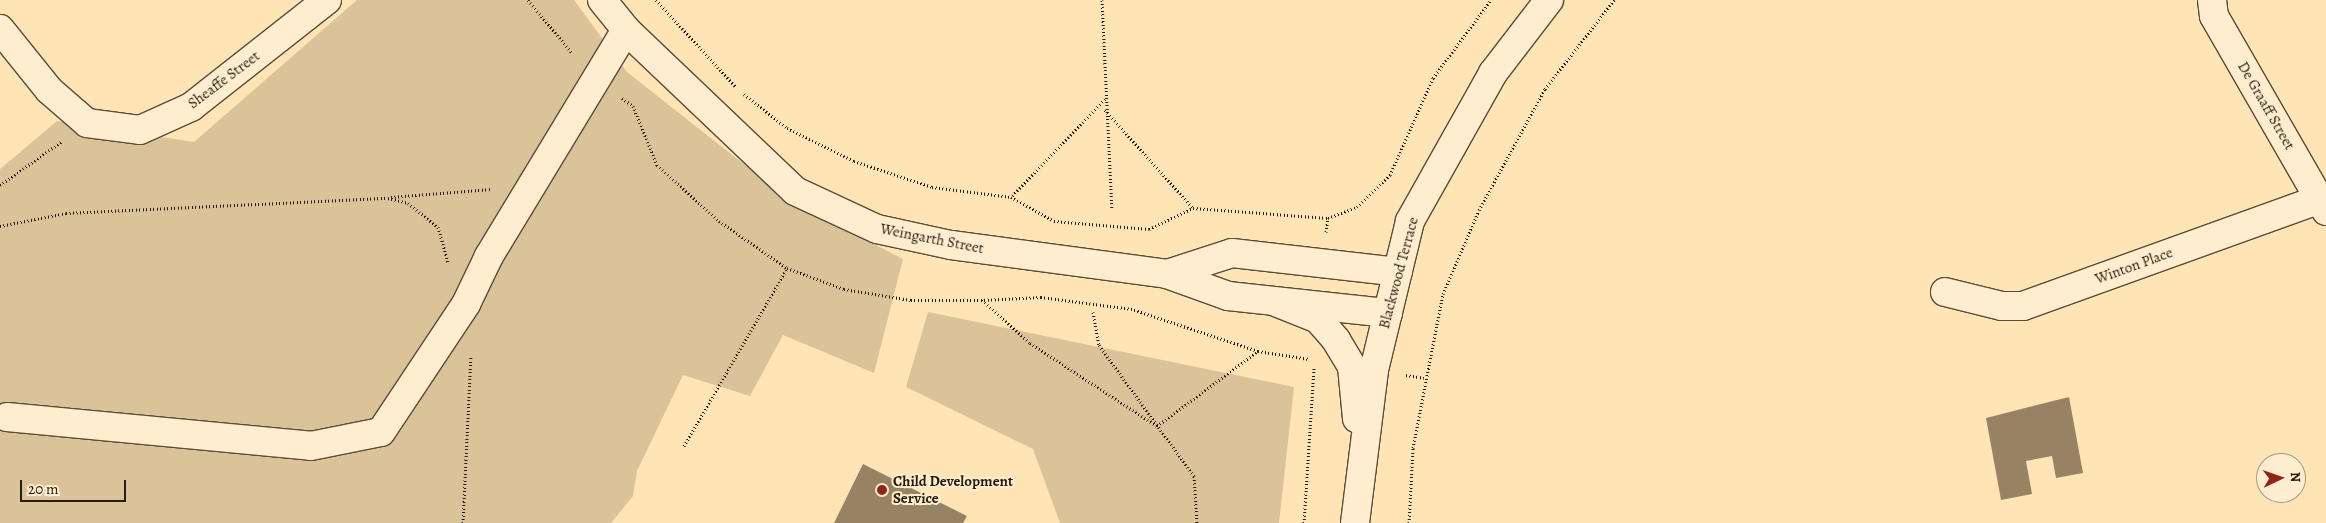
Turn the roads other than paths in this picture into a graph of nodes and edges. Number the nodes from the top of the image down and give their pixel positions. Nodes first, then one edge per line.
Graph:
1 (327, 0) edge
2 (602, 0) edge
3 (1549, 0) edge
4 (2212, 0) edge
5 (0, 29) edge
6 (626, 30) junction
7 (2323, 205) edge
8 (1398, 272) junction
9 (1167, 274) junction
10 (1945, 292) dead end
11 (1273, 301) junction
12 (1388, 313) junction
13 (7, 417) dead end
14 (1360, 463) junction
15 (1355, 523) edge

1 - 5 street, Sheaffe Street
2 - 6 street, Weingarth Street
3 - 8 street, Blackwood Terrace
4 - 7 street, De Graaff Street
6 - 9 street, Weingarth Street
6 - 13 street
7 - 10 street, Winton Place
8 - 9 street, Weingarth Street
8 - 12 street, Blackwood Terrace
9 - 11 street, Weingarth Street
11 - 12 street, Weingarth Street
11 - 14 street
12 - 14 street, Blackwood Terrace
14 - 15 street, Blackwood Terrace

